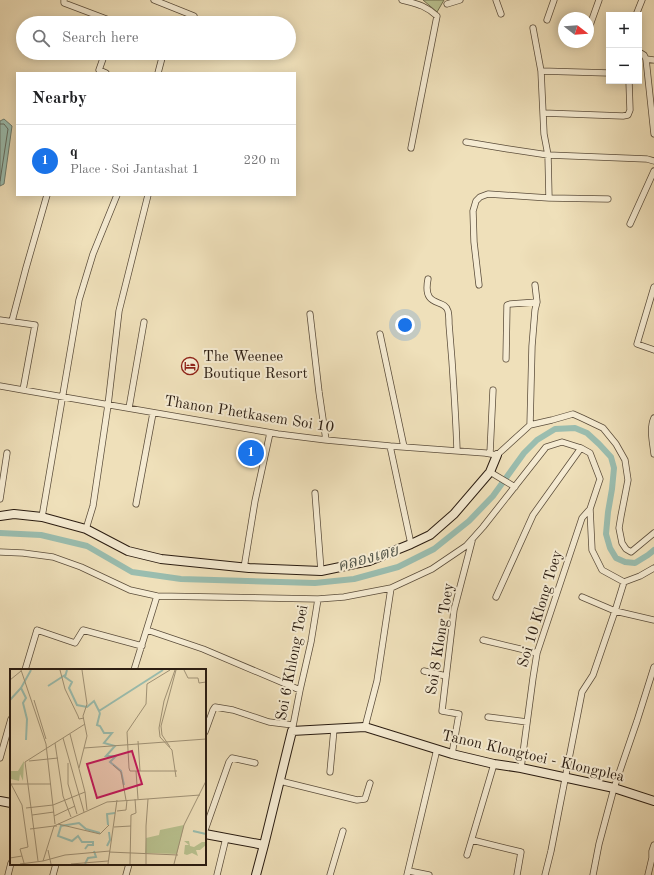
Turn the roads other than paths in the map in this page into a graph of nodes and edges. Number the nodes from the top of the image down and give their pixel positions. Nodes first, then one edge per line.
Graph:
1 (64, 0) edge
2 (154, 0) edge
3 (402, 0) edge
4 (460, 0) edge
5 (496, 0) edge
6 (554, 0) edge
7 (599, 0) edge
8 (642, 0) edge
9 (447, 4) dead end
10 (637, 12) edge
11 (501, 14) dead end
12 (594, 14) edge
13 (99, 16) edge
14 (194, 16) dead end
15 (547, 20) dead end
16 (533, 28) dead end
17 (642, 54) edge
18 (646, 59) junction
19 (103, 60) edge
20 (161, 60) edge
21 (654, 60) edge
22 (540, 71) junction
23 (104, 72) edge
24 (158, 72) edge
25 (606, 73) edge
26 (629, 84) edge
27 (543, 112) junction
28 (654, 134) edge
29 (466, 142) dead end
30 (411, 148) dead end
31 (548, 155) junction
32 (654, 161) edge
33 (654, 171) edge
34 (47, 196) edge
35 (117, 196) edge
36 (148, 196) edge
37 (549, 198) junction
38 (608, 198) dead end
39 (630, 224) dead end
40 (428, 279) dead end
41 (535, 285) dead end
42 (479, 286) dead end
43 (654, 287) edge
44 (537, 302) junction
45 (310, 314) dead end
46 (0, 320) edge
47 (12, 322) junction
48 (144, 322) dead end
49 (380, 334) dead end
50 (654, 350) edge
51 (506, 359) dead end
52 (0, 386) edge
53 (24, 390) junction
54 (493, 390) dead end
55 (62, 397) junction
56 (108, 405) junction
57 (129, 408) junction
58 (153, 413) junction
59 (654, 418) edge
60 (530, 425) junction
61 (270, 433) junction
62 (326, 440) junction
63 (390, 446) junction
64 (404, 447) junction
65 (581, 448) junction
66 (457, 450) junction
67 (8, 453) dead end
68 (493, 454) junction
69 (654, 454) edge
70 (490, 472) junction
71 (515, 487) junction
72 (315, 493) dead end
73 (0, 499) edge
74 (136, 504) dead end
75 (590, 509) junction
76 (0, 516) edge
77 (42, 517) junction
78 (86, 529) junction
79 (654, 533) edge
80 (472, 539) junction
81 (411, 544) junction
82 (0, 552) edge
83 (244, 568) junction
84 (654, 568) edge
85 (321, 571) junction
86 (624, 582) junction
87 (391, 588) junction
88 (158, 596) junction
89 (496, 597) dead end
90 (582, 598) dead end
91 (318, 599) junction
92 (615, 611) junction
93 (654, 620) edge
94 (147, 630) junction
95 (483, 640) dead end
96 (142, 646) junction
97 (538, 653) junction
98 (654, 667) edge
99 (25, 669) edge
100 (134, 669) edge
101 (424, 671) dead end
102 (446, 676) junction
103 (300, 690) junction
104 (488, 717) dead end
105 (527, 722) junction
106 (10, 723) edge
107 (365, 727) junction
108 (292, 728) junction
109 (206, 729) edge
110 (334, 729) junction
111 (437, 749) junction
112 (452, 754) junction
113 (0, 758) edge
114 (255, 763) dead end
115 (494, 764) junction
116 (521, 768) junction
117 (330, 772) dead end
118 (565, 778) junction
119 (280, 781) junction
120 (370, 783) dead end
121 (614, 788) junction
122 (0, 801) edge
123 (654, 801) edge
124 (10, 803) edge
125 (206, 827) edge
126 (342, 831) dead end
127 (206, 834) edge
128 (226, 838) junction
129 (472, 840) junction
130 (264, 845) junction
131 (653, 848) edge
132 (467, 855) dead end
133 (653, 858) edge
134 (10, 865) edge
135 (56, 865) edge
136 (129, 865) edge
137 (408, 873) edge
138 (8, 875) edge
139 (53, 875) edge
140 (126, 875) edge
141 (217, 875) edge
142 (256, 875) edge
143 (330, 875) edge
144 (429, 875) edge
145 (517, 875) edge
146 (545, 875) edge
147 (593, 875) edge
148 (648, 875) edge

1 - 13 street
2 - 14 street
3 - 30 street
4 - 9 street
5 - 11 street
6 - 15 street
7 - 12 street
8 - 10 street
16 - 22 street
17 - 18 street
18 - 21 street
18 - 28 street
19 - 23 street
20 - 24 street
22 - 25 street
22 - 27 street
26 - 27 street
27 - 31 street
29 - 31 street
31 - 32 street
31 - 37 street
33 - 39 street
34 - 47 street
35 - 55 street
36 - 56 street
37 - 38 street
37 - 42 street
40 - 66 street
41 - 44 street
43 - 50 street
44 - 51 street
44 - 60 street
45 - 62 street
46 - 47 street
47 - 53 street
48 - 57 street
49 - 64 street
52 - 53 street, Thanon Phetkasem Soi 10
53 - 55 street, Thanon Phetkasem Soi 10
54 - 68 street
55 - 56 street, Thanon Phetkasem Soi 10
55 - 77 street
56 - 57 street, Thanon Phetkasem Soi 10
56 - 78 street
57 - 58 street, Thanon Phetkasem Soi 10
58 - 61 street, Thanon Phetkasem Soi 10
58 - 74 street
59 - 69 street
60 - 68 street
60 - 79 street
61 - 62 street, Thanon Phetkasem Soi 10
61 - 83 street
62 - 63 street, Thanon Phetkasem Soi 10
63 - 64 street, Thanon Phetkasem Soi 10
63 - 81 street
64 - 66 street, Thanon Phetkasem Soi 10
65 - 71 street
65 - 75 street
65 - 89 street
66 - 68 street, Thanon Phetkasem Soi 10
67 - 73 street
68 - 70 street
70 - 71 street
70 - 81 street
71 - 80 street
72 - 85 street
75 - 86 street
75 - 97 street, Soi 10 Klong Toey
76 - 77 street
77 - 78 street
78 - 83 street
80 - 87 street
80 - 102 street, Soi 8 Klong Toey
81 - 85 street
82 - 88 street
83 - 85 street
84 - 86 street
86 - 92 street
87 - 91 street
87 - 107 street
88 - 91 street
88 - 94 street
90 - 92 street
91 - 103 street, Soi 6 Khlong Toei
92 - 93 street
92 - 118 street
94 - 96 street
94 - 103 street
95 - 97 street
96 - 99 street
96 - 100 street
97 - 105 street, Soi 10 Klong Toey
98 - 121 street
101 - 102 street
102 - 112 street, Soi 8 Klong Toey
103 - 108 street, Soi 6 Khlong Toei
104 - 105 street
105 - 116 street, Soi 10 Klong Toey
106 - 113 street
107 - 110 street, Tanon Klongtoei - Klongplea
107 - 111 street, Tanon Klongtoei - Klongplea
108 - 109 street
108 - 110 street, Tanon Klongtoei - Klongplea
108 - 119 street
110 - 117 street
111 - 112 street, Tanon Klongtoei - Klongplea
111 - 137 street
112 - 115 street, Tanon Klongtoei - Klongplea
114 - 125 street
115 - 116 street, Tanon Klongtoei - Klongplea
115 - 129 street
116 - 118 street, Tanon Klongtoei - Klongplea
118 - 121 street, Tanon Klongtoei - Klongplea
118 - 146 street
119 - 120 street
119 - 130 street
121 - 123 street, Tanon Klongtoei - Klongplea
121 - 147 street
122 - 124 street
126 - 143 street
127 - 128 street
128 - 130 street
128 - 141 street
129 - 132 street
129 - 145 street
130 - 142 street
131 - 133 street
133 - 148 street
134 - 138 street
135 - 139 street
136 - 140 street
137 - 144 street

